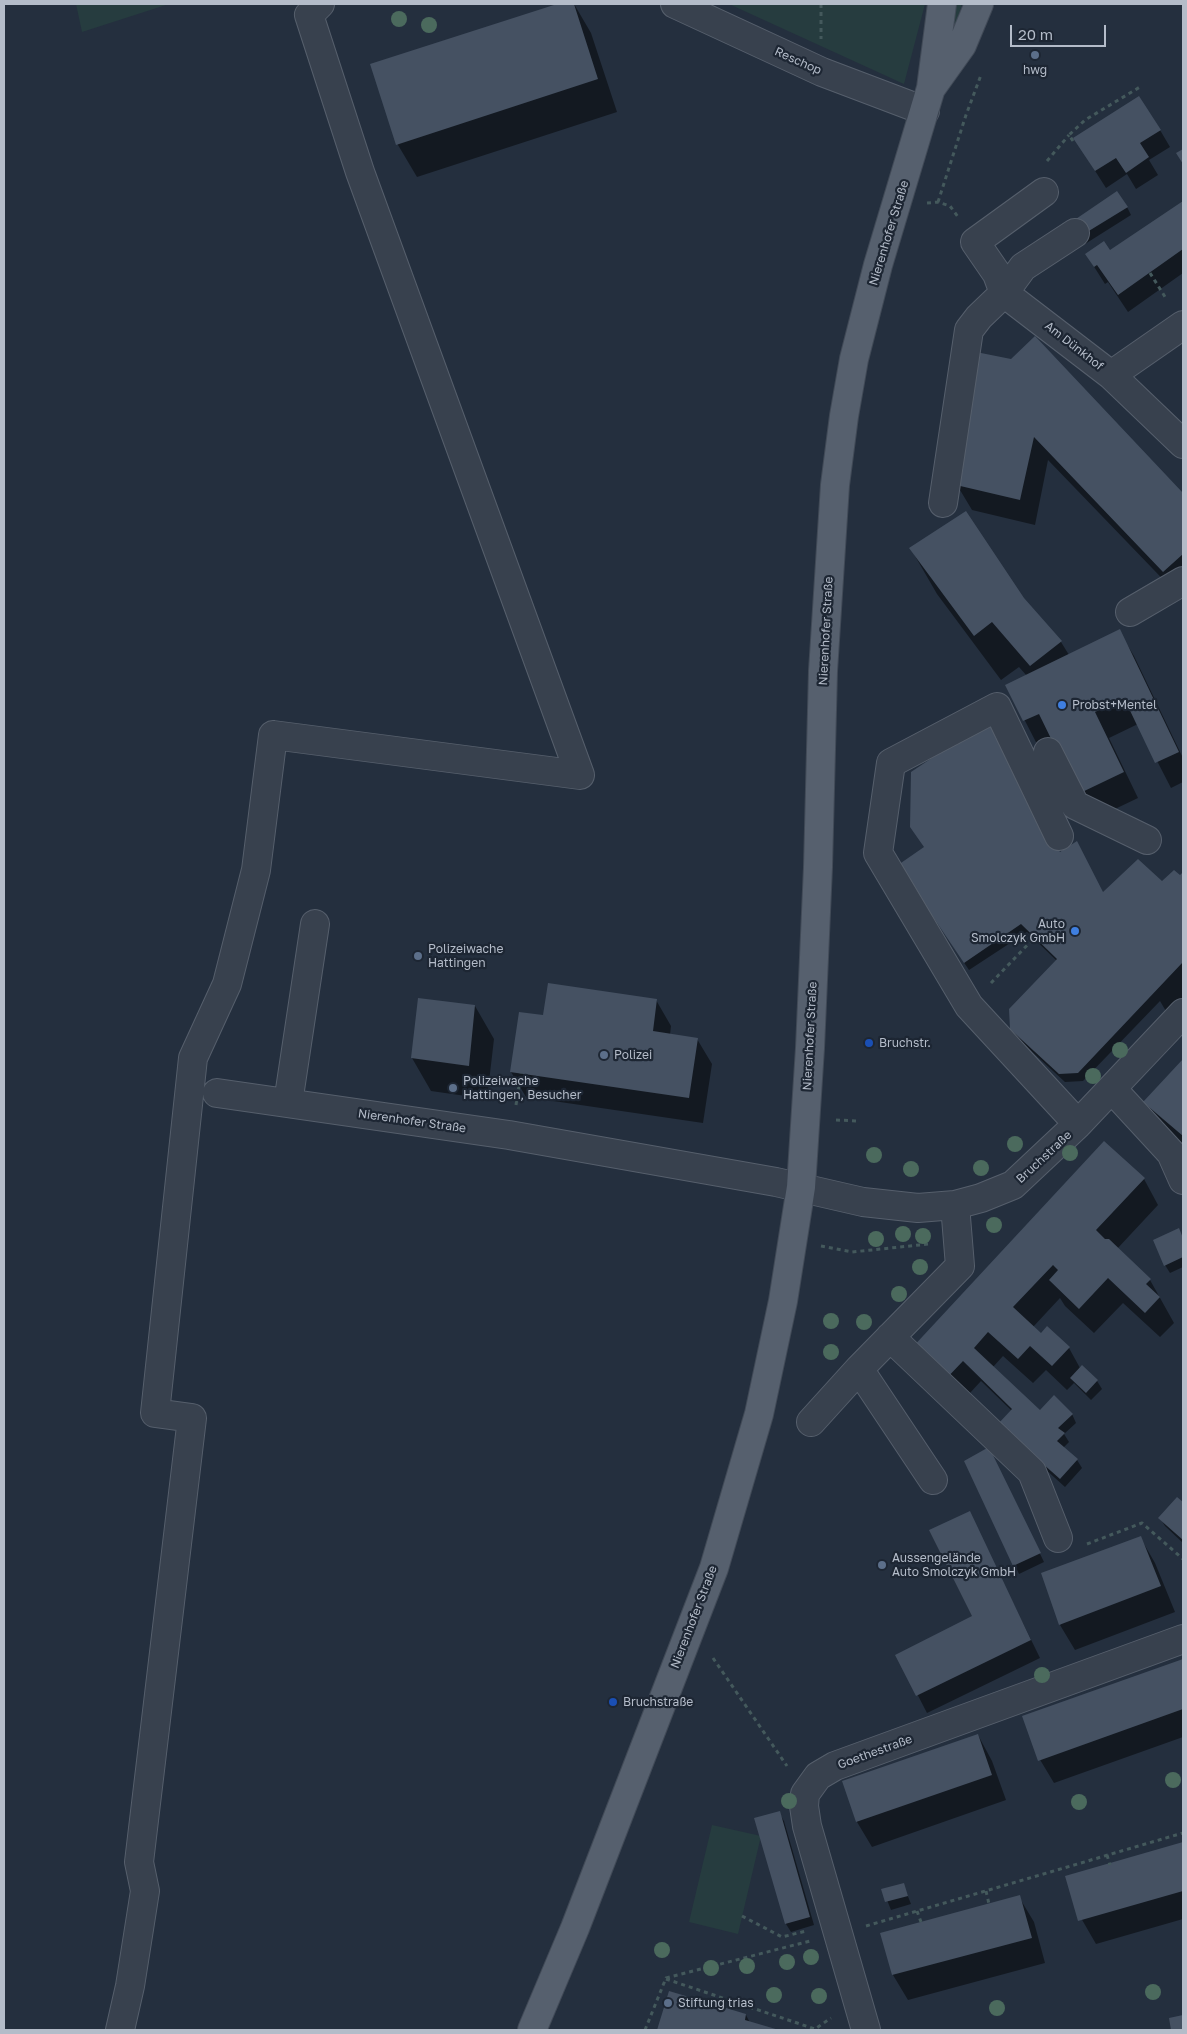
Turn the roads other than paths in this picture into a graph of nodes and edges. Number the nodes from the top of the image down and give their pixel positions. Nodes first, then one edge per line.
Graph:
1 (320, 4) edge
2 (674, 4) edge
3 (942, 4) edge
4 (979, 4) edge
5 (928, 99) junction
6 (1044, 192) dead end
7 (1075, 233) dead end
8 (1004, 293) junction
9 (1183, 325) edge
10 (1111, 375) junction
11 (1183, 444) edge
12 (943, 503) dead end
13 (1183, 581) edge
14 (1130, 612) dead end
15 (1048, 752) dead end
16 (1059, 836) dead end
17 (1147, 840) dead end
18 (315, 924) dead end
19 (1183, 1013) edge
20 (1112, 1089) junction
21 (216, 1093) dead end
22 (288, 1104) junction
23 (1078, 1124) junction
24 (1177, 1155) edge
25 (1183, 1180) edge
26 (801, 1187) junction
27 (955, 1205) junction
28 (890, 1337) junction
29 (859, 1369) junction
30 (811, 1422) dead end
31 (933, 1480) dead end
32 (1058, 1538) road end
33 (1183, 1639) edge
34 (120, 2030) edge
35 (532, 2030) edge
36 (866, 2030) edge

1 - 34 street
2 - 5 street, Reschop
3 - 5 main road, Nierenhofer Straße
4 - 5 main road, Nierenhofer Straße
5 - 26 main road, Nierenhofer Straße
6 - 8 street, Am Dünkhof
7 - 8 street
8 - 10 street, Am Dünkhof
8 - 12 street
9 - 10 street
10 - 11 street, Am Dünkhof
13 - 14 street
15 - 17 street
16 - 23 street
18 - 22 street
19 - 20 street, Bruchstraße
20 - 23 street, Bruchstraße
20 - 24 street
21 - 22 street, Nierenhofer Straße
22 - 26 street, Nierenhofer Straße
23 - 27 street, Bruchstraße
24 - 25 street
26 - 27 street, Bruchstraße
26 - 35 main road, Nierenhofer Straße
27 - 28 street
28 - 29 street
28 - 32 street
29 - 30 street
29 - 31 street
33 - 36 street, Goethestraße

